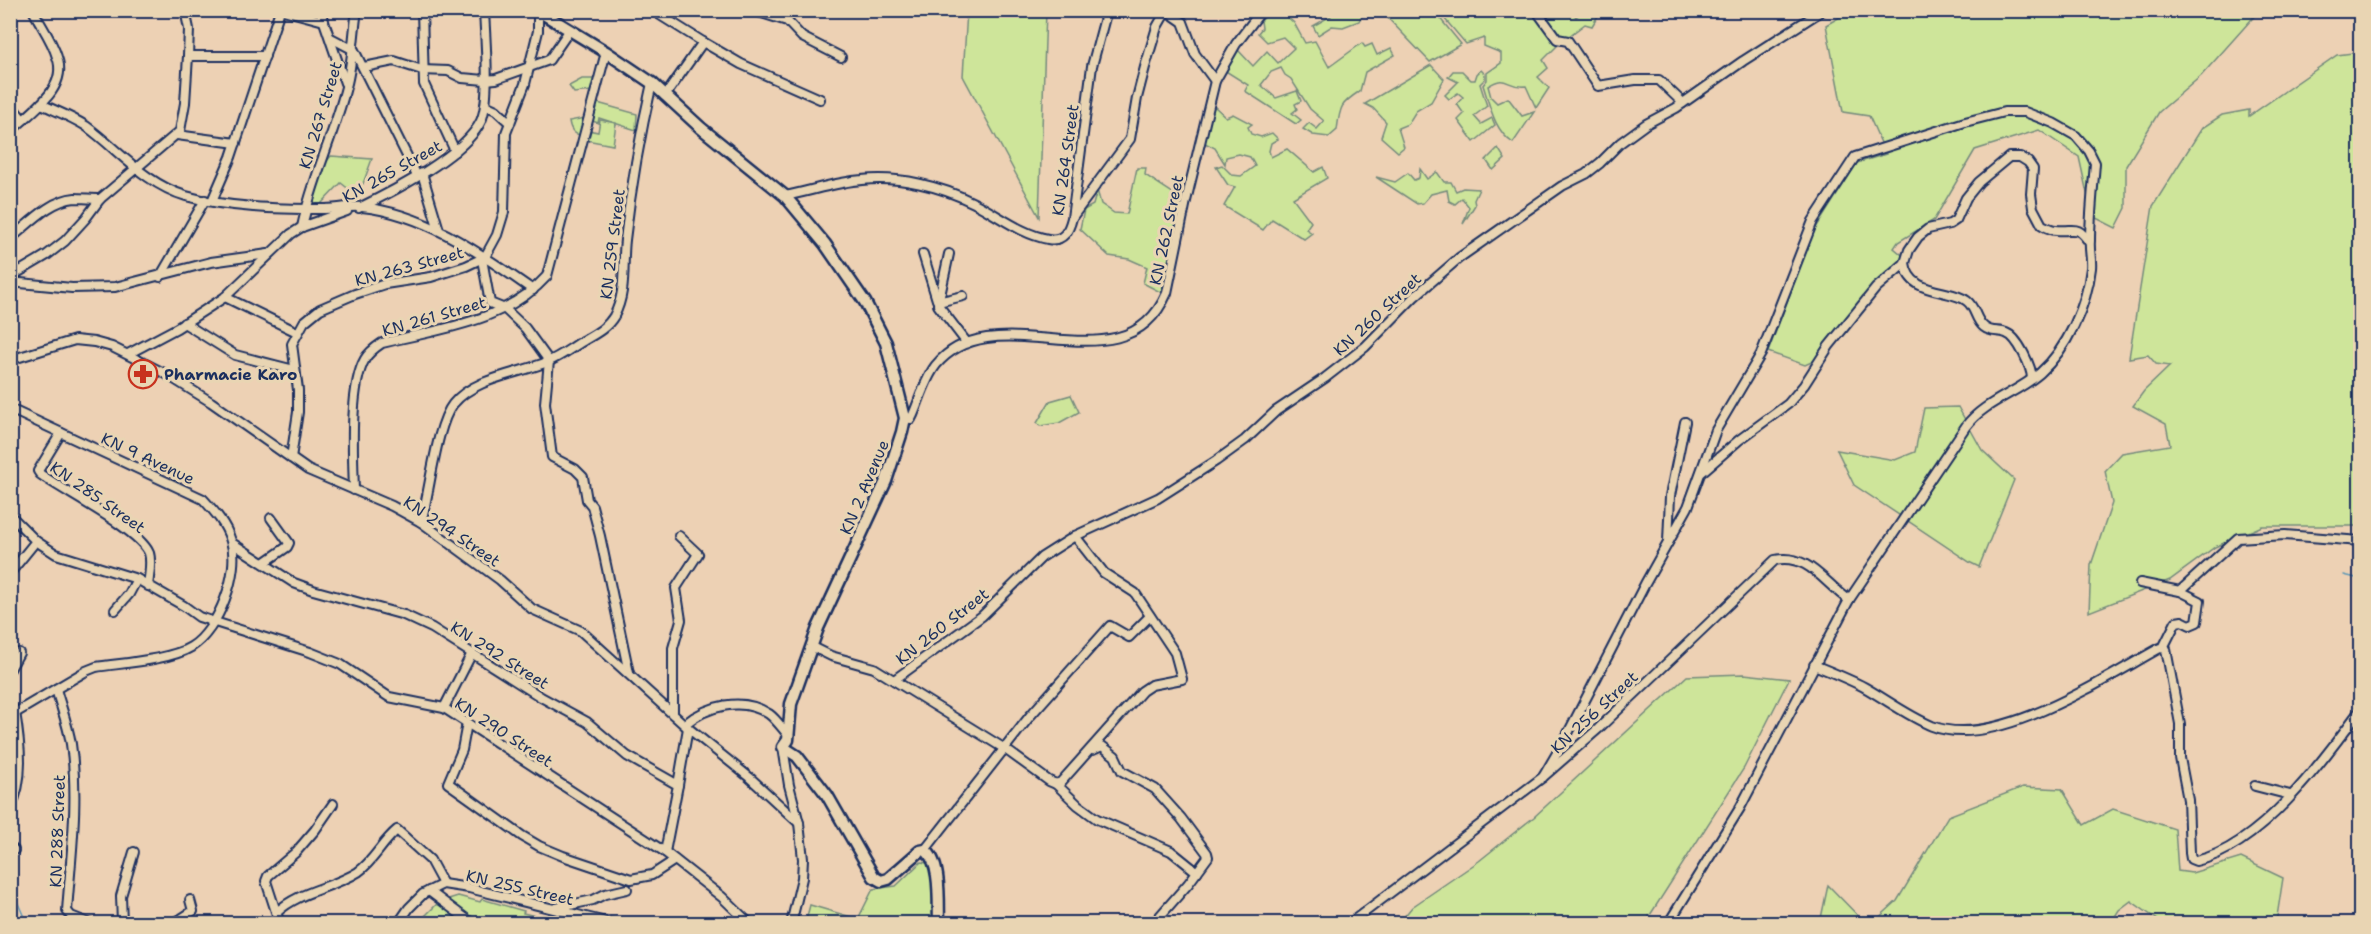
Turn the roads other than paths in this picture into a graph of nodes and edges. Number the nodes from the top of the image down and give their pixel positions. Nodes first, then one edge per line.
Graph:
1 (33, 10) edge
2 (185, 10) edge
3 (281, 10) edge
4 (320, 10) edge
5 (357, 10) edge
6 (422, 10) edge
7 (484, 10) edge
8 (652, 10) edge
9 (752, 10) edge
10 (1107, 10) edge
11 (1262, 10) edge
12 (1536, 10) edge
13 (1823, 10) edge
14 (538, 11) edge
15 (295, 13) edge
16 (324, 21) junction
17 (569, 31) junction
18 (331, 38) junction
19 (703, 42) junction
20 (354, 50) junction
21 (606, 52) junction
22 (188, 56) junction
23 (265, 56) junction
24 (841, 57) dead end
25 (364, 67) junction
26 (529, 67) junction
27 (422, 70) junction
28 (485, 80) junction
29 (1215, 81) junction
30 (652, 83) junction
31 (347, 87) junction
32 (665, 96) junction
33 (820, 99) dead end
34 (1683, 103) junction
35 (10, 104) edge
36 (41, 104) junction
37 (485, 105) junction
38 (23, 120) junction
39 (510, 123) junction
40 (10, 132) edge
41 (177, 135) junction
42 (236, 143) junction
43 (455, 151) junction
44 (135, 168) junction
45 (420, 174) junction
46 (785, 196) junction
47 (100, 199) junction
48 (208, 200) junction
49 (360, 207) junction
50 (305, 209) junction
51 (1072, 218) junction
52 (302, 227) junction
53 (439, 230) junction
54 (10, 240) edge
55 (2090, 242) junction
56 (268, 254) junction
57 (923, 254) dead end
58 (949, 254) dead end
59 (484, 258) junction
60 (1905, 263) junction
61 (10, 277) edge
62 (160, 277) junction
63 (10, 282) edge
64 (533, 290) junction
65 (963, 296) dead end
66 (225, 297) junction
67 (938, 303) junction
68 (505, 309) junction
69 (184, 323) junction
70 (297, 332) junction
71 (967, 343) junction
72 (128, 354) junction
73 (10, 360) edge
74 (549, 361) junction
75 (294, 370) junction
76 (2032, 380) junction
77 (10, 409) edge
78 (905, 418) junction
79 (1685, 422) dead end
80 (61, 433) junction
81 (291, 458) junction
82 (1701, 474) junction
83 (354, 490) junction
84 (10, 515) edge
85 (271, 518) dead end
86 (421, 522) junction
87 (679, 536) dead end
88 (1075, 536) junction
89 (36, 541) junction
90 (2361, 541) edge
91 (232, 543) junction
92 (1668, 545) junction
93 (264, 563) junction
94 (10, 573) edge
95 (137, 579) junction
96 (2140, 583) dead end
97 (148, 586) junction
98 (2180, 591) junction
99 (1849, 600) junction
100 (115, 610) dead end
101 (1150, 616) junction
102 (215, 621) junction
103 (811, 646) junction
104 (2163, 648) junction
105 (19, 653) dead end
106 (472, 653) junction
107 (1814, 665) junction
108 (10, 669) edge
109 (629, 673) junction
110 (894, 680) junction
111 (56, 689) junction
112 (444, 708) junction
113 (2361, 710) edge
114 (13, 714) edge
115 (673, 714) junction
116 (467, 723) junction
117 (686, 726) junction
118 (788, 735) junction
119 (783, 747) junction
120 (1005, 749) junction
121 (1088, 752) junction
122 (1543, 777) junction
123 (1056, 784) junction
124 (678, 785) junction
125 (2255, 786) dead end
126 (2290, 795) junction
127 (333, 804) dead end
128 (10, 809) edge
129 (799, 823) junction
130 (925, 850) junction
131 (134, 852) dead end
132 (665, 852) junction
133 (675, 860) junction
134 (1197, 872) junction
135 (443, 884) junction
136 (627, 889) dead end
137 (429, 891) junction
138 (190, 900) dead end
139 (554, 909) junction
140 (277, 912) junction
141 (122, 922) edge
142 (90, 924) edge
143 (108, 924) edge
144 (159, 924) edge
145 (173, 924) edge
146 (280, 924) edge
147 (398, 924) edge
148 (473, 924) edge
149 (614, 924) edge
150 (750, 924) edge
151 (791, 924) edge
152 (939, 924) edge
153 (1153, 924) edge
154 (1349, 924) edge
155 (1668, 924) edge

1 - 36 street
2 - 22 street
3 - 15 street
3 - 23 street
4 - 16 street
5 - 20 street, KN 267 Street
6 - 27 street
7 - 28 street, KN 265 Street
8 - 19 street
9 - 24 street
10 - 51 street, KN 264 Street
11 - 29 street, KN 262 Street
12 - 34 street
13 - 34 street, KN 260 Street
14 - 17 main road
14 - 26 street, KN 263 Street
15 - 16 street
16 - 18 street
17 - 21 main road
17 - 26 street
18 - 20 street
18 - 31 street
19 - 32 street
19 - 33 street
20 - 25 street
20 - 31 street, KN 267 Street
21 - 30 main road
21 - 64 street, KN 261 Street
22 - 23 street
22 - 41 street
23 - 42 street
25 - 27 street
25 - 45 street
26 - 28 street
26 - 39 street, KN 263 Street
27 - 28 street
27 - 43 street
28 - 37 street, KN 265 Street
29 - 51 street
29 - 71 street, KN 262 Street
30 - 32 main road
30 - 74 street, KN 259 Street
31 - 50 street, KN 267 Street
32 - 46 main road
34 - 88 street, KN 260 Street
35 - 38 street
36 - 38 street
36 - 44 street
37 - 39 street
37 - 43 street, KN 265 Street
38 - 40 street
39 - 59 street, KN 263 Street
41 - 42 street
41 - 44 street
42 - 48 street
43 - 45 street, KN 265 Street
44 - 47 street
44 - 48 street
45 - 49 street, KN 265 Street
45 - 53 street
46 - 51 street, KN 264 Street
46 - 78 main road
47 - 54 street
47 - 61 street
48 - 50 street
48 - 62 street
49 - 50 street
49 - 52 street, KN 265 Street
49 - 53 street
50 - 52 street, KN 267 Street
52 - 56 street, KN 265 Street
53 - 59 street
55 - 60 street
55 - 76 street
55 - 82 street
56 - 62 street
56 - 66 street, KN 265 Street
57 - 67 street
58 - 67 street
59 - 64 street
59 - 68 street
59 - 70 street, KN 263 Street
60 - 76 street
60 - 82 street
62 - 63 street
64 - 68 street, KN 261 Street
65 - 67 street
66 - 69 street, KN 265 Street
66 - 70 street
67 - 71 street
68 - 74 street
68 - 83 street, KN 261 Street
69 - 72 street, KN 265 Street
69 - 75 street
70 - 75 street
71 - 78 street, KN 262 Street
72 - 73 street, KN 294 Street
72 - 81 street, KN 294 Street
74 - 86 street, KN 259 Street
74 - 109 street
75 - 81 street
76 - 99 street
77 - 80 street, KN 9 Avenue
78 - 103 main road, KN 2 Avenue
79 - 92 street
80 - 91 street, KN 9 Avenue
80 - 97 street, KN 285 Street
81 - 83 street, KN 294 Street
82 - 92 street
83 - 86 street, KN 294 Street
84 - 89 street, KN 290 Street
85 - 93 street
86 - 109 street, KN 294 Street
87 - 115 street
88 - 101 street
88 - 110 street, KN 260 Street
89 - 94 street
89 - 95 street, KN 290 Street
90 - 98 street
91 - 93 street, KN 292 Street
91 - 102 street, KN 9 Avenue
92 - 122 street
93 - 106 street, KN 292 Street
95 - 97 street, KN 290 Street
95 - 100 street
96 - 98 street
97 - 102 street, KN 290 Street
98 - 104 street
99 - 107 street
99 - 122 street, KN 256 Street
101 - 120 street
101 - 121 street
102 - 111 street, KN 9 Avenue
102 - 112 street, KN 290 Street
103 - 110 street
103 - 118 main road, KN 2 Avenue
104 - 107 street
104 - 126 street
105 - 108 street
106 - 112 street
106 - 124 street, KN 292 Street
107 - 155 street
109 - 115 street, KN 294 Street
110 - 120 street
111 - 114 street, KN 9 Avenue
111 - 142 street, KN 288 Street
112 - 116 street, KN 290 Street
113 - 126 street
114 - 128 street
115 - 117 street, KN 294 Street
116 - 132 street, KN 290 Street
116 - 133 street
117 - 118 street
117 - 124 street
117 - 129 street, KN 294 Street
118 - 119 main road, KN 2 Avenue
119 - 129 street
119 - 130 main road
120 - 123 street
120 - 130 street
121 - 123 street
121 - 134 street
122 - 154 street, KN 256 Street
123 - 134 street
124 - 132 street
125 - 126 street
127 - 140 street
129 - 151 street
130 - 152 main road
131 - 141 street
132 - 133 street, KN 290 Street
133 - 150 street, KN 290 Street
134 - 153 street
135 - 137 street, KN 255 Street
135 - 139 street, KN 255 Street
135 - 140 street
136 - 139 street
137 - 147 street, KN 255 Street
137 - 148 street
138 - 145 street
139 - 149 street, KN 255 Street
140 - 146 street
141 - 143 street
141 - 144 street

